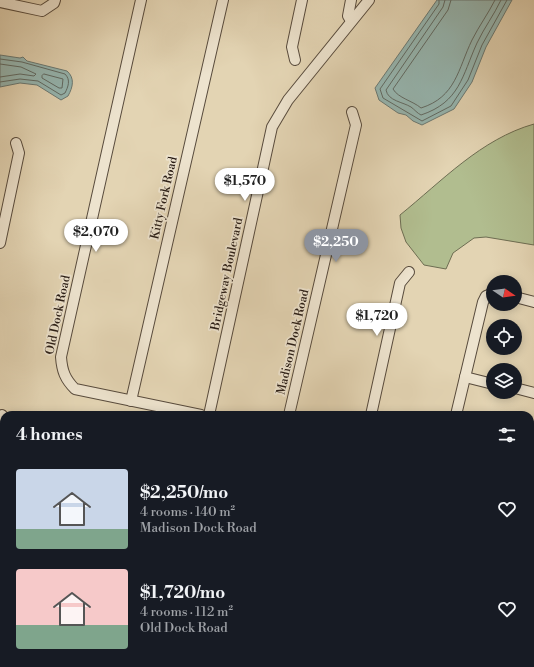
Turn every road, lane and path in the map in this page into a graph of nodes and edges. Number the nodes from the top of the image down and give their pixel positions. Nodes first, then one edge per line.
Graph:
1 (55, 0) edge
2 (141, 0) edge
3 (223, 0) edge
4 (302, 0) edge
5 (351, 0) edge
6 (369, 0) edge
7 (0, 2) edge
8 (351, 21) junction
9 (295, 60) dead end
10 (352, 112) dead end
11 (16, 144) dead end
12 (5, 199) edge
13 (0, 243) edge
14 (410, 272) dead end
15 (486, 296) edge
16 (522, 299) edge
17 (534, 302) edge
18 (465, 377) junction
19 (486, 382) edge
20 (522, 390) edge
21 (534, 393) edge
22 (131, 401) junction
23 (181, 411) edge
24 (211, 411) edge
25 (291, 411) edge
26 (372, 411) edge
27 (457, 411) edge

1 - 7 street
2 - 22 street, Old Dock Road
3 - 22 street, Kitty Fork Road
4 - 9 street
5 - 8 street
6 - 8 street, Bridgeway Boulevard
8 - 24 street, Bridgeway Boulevard
10 - 25 street, Madison Dock Road
11 - 12 street
12 - 13 street
14 - 26 street
15 - 18 street
16 - 17 street
18 - 19 street
18 - 27 street
20 - 21 street
22 - 23 street, Old Dock Road

